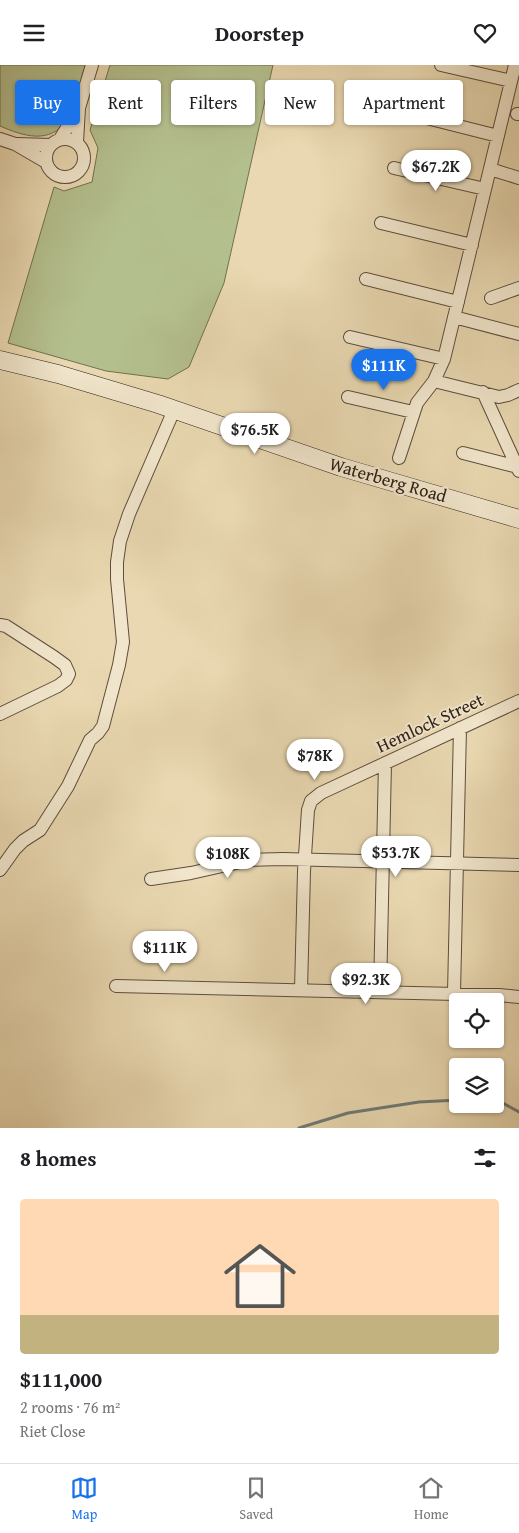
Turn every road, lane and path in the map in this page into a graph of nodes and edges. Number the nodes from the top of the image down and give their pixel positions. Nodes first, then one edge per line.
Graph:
1 (92, 65) edge
2 (441, 65) edge
3 (515, 65) edge
4 (511, 81) junction
5 (80, 105) edge
6 (67, 125) edge
7 (78, 125) edge
8 (454, 125) edge
9 (498, 136) junction
10 (0, 139) edge
11 (55, 142) junction
12 (77, 142) junction
13 (14, 144) junction
14 (46, 162) junction
15 (394, 168) dead end
16 (490, 169) junction
17 (519, 178) edge
18 (485, 189) junction
19 (381, 223) dead end
20 (472, 245) junction
21 (366, 279) dead end
22 (519, 288) edge
23 (491, 298) dead end
24 (458, 302) junction
25 (454, 317) junction
26 (519, 334) edge
27 (350, 337) dead end
28 (0, 359) edge
29 (444, 359) junction
30 (434, 381) junction
31 (519, 390) edge
32 (483, 392) junction
33 (348, 397) dead end
34 (174, 410) junction
35 (413, 412) junction
36 (462, 453) dead end
37 (399, 458) dead end
38 (518, 469) edge
39 (519, 519) edge
40 (0, 625) edge
41 (519, 701) edge
42 (0, 714) edge
43 (460, 728) junction
44 (385, 763) junction
45 (305, 860) junction
46 (382, 862) junction
47 (456, 863) junction
48 (519, 865) edge
49 (0, 870) edge
50 (151, 879) dead end
51 (116, 986) dead end
52 (301, 990) junction
53 (380, 991) junction
54 (454, 993) joint
55 (504, 996) edge
56 (519, 997) edge

1 - 5 street
2 - 4 street
3 - 4 street
4 - 9 street
6 - 11 street
7 - 12 street
8 - 9 street
9 - 16 street
10 - 13 street
11 - 12 street
11 - 13 street
11 - 14 street
12 - 14 street
13 - 14 street
15 - 18 street
16 - 17 street
16 - 18 street
18 - 20 street
19 - 20 street
20 - 24 street
21 - 24 street
22 - 23 street
24 - 25 street
25 - 26 street
25 - 29 street
27 - 29 street
28 - 34 street, Waterberg Road
29 - 30 street
30 - 32 street
30 - 35 street
31 - 32 street
32 - 38 street
33 - 35 street
34 - 39 street, Waterberg Road
34 - 49 street
35 - 37 street
36 - 38 street
40 - 42 street
41 - 43 street, Hemlock Street
43 - 44 street, Hemlock Street
43 - 47 street
44 - 45 street, Hemlock Street
44 - 46 street
45 - 46 street
45 - 50 street
45 - 52 street, Hemlock Street
46 - 47 street
46 - 53 street
47 - 48 street
47 - 54 street
51 - 52 street
52 - 53 street
53 - 54 street
55 - 56 street

